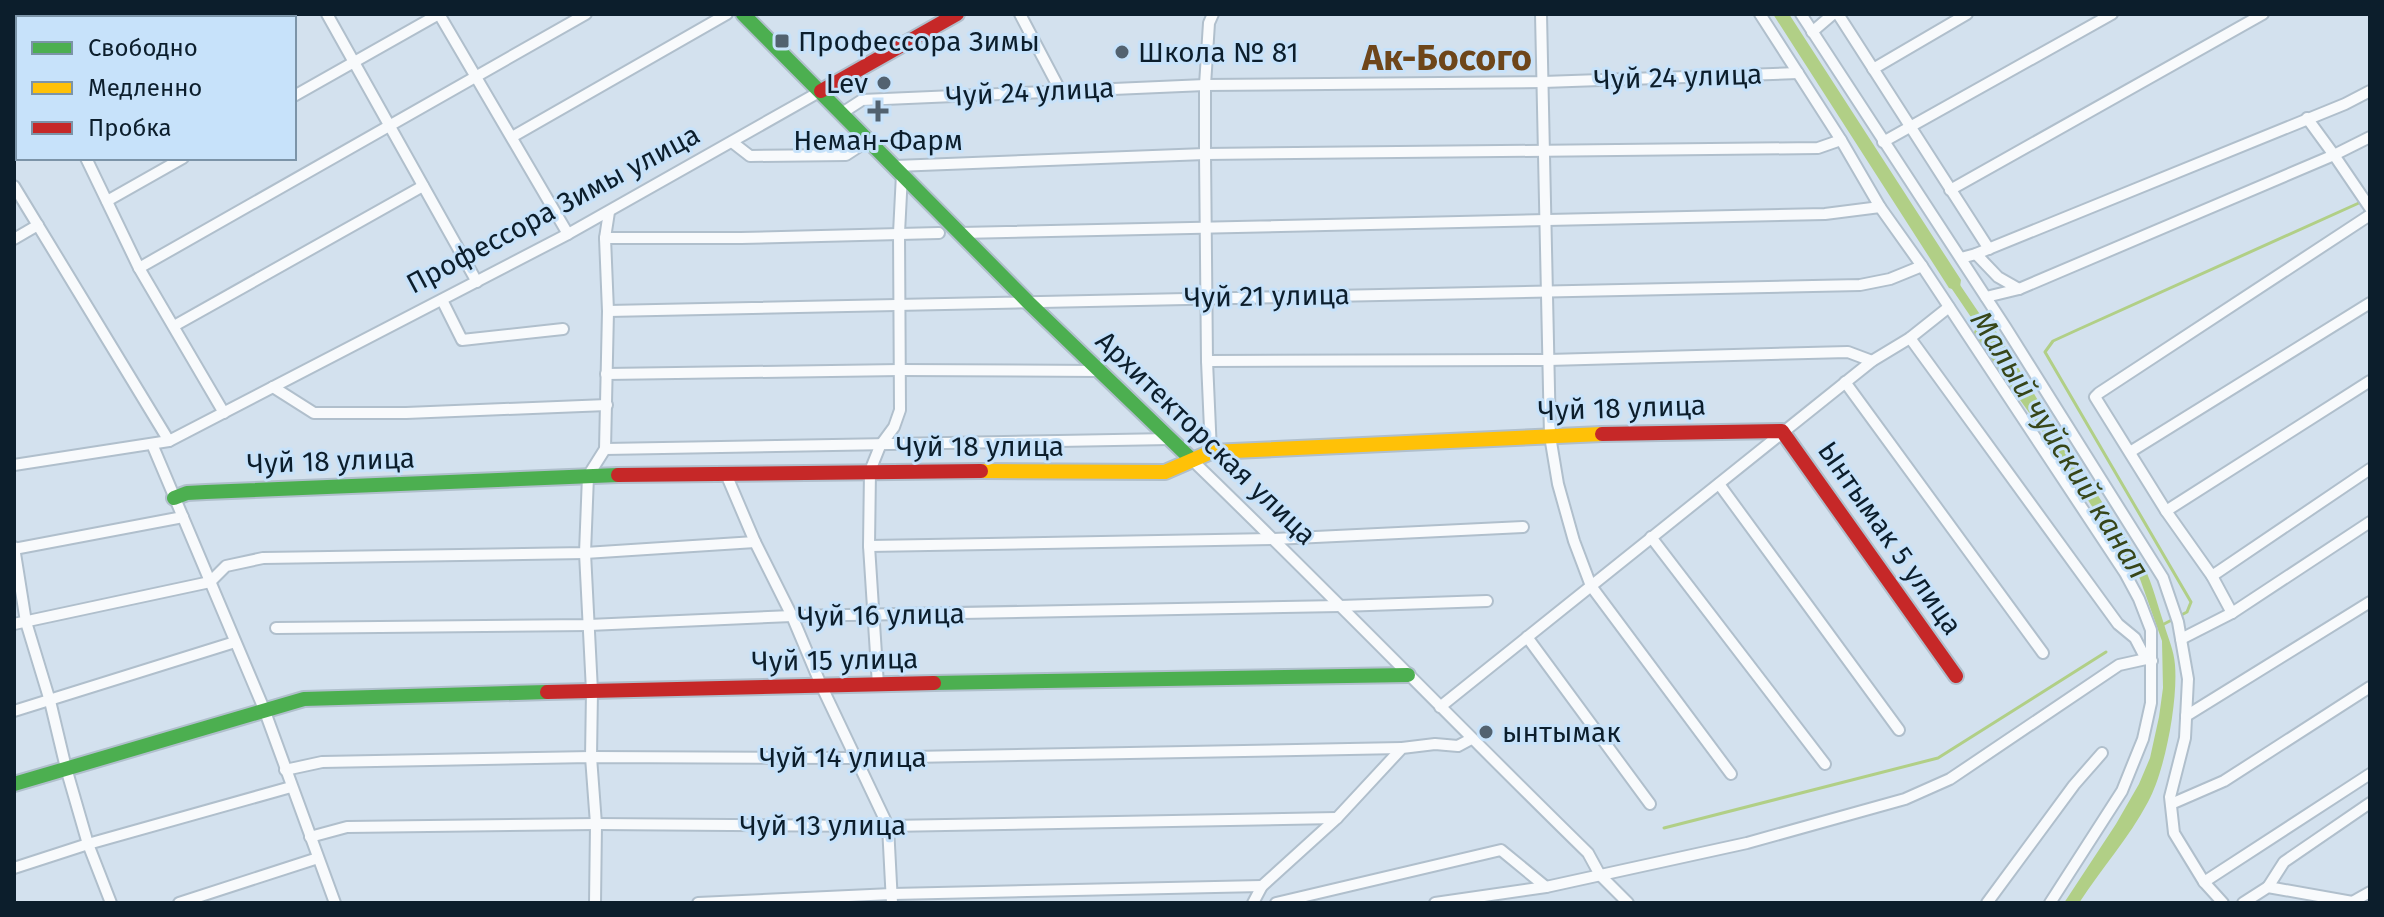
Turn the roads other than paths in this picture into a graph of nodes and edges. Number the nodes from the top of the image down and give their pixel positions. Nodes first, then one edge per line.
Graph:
1 (327, 14) edge
2 (439, 14) edge
3 (586, 14) edge
4 (727, 14) edge
5 (743, 14) edge
6 (957, 14) edge
7 (1020, 14) edge
8 (1213, 14) edge
9 (1541, 14) edge
10 (1760, 14) edge
11 (1801, 14) edge
12 (1835, 14) edge
13 (1967, 14) edge
14 (2112, 14) edge
15 (2263, 14) edge
16 (1812, 32) junction
17 (354, 62) junction
18 (1873, 69) junction
19 (1798, 73) junction
20 (475, 77) junction
21 (1543, 82) junction
22 (1205, 85) junction
23 (1060, 90) junction
24 (821, 91) junction
25 (2370, 91) edge
26 (296, 95) edge
27 (842, 113) junction
28 (2307, 118) junction
29 (389, 125) junction
30 (1910, 126) junction
31 (512, 137) junction
32 (2370, 137) edge
33 (869, 140) junction
34 (1841, 140) junction
35 (732, 142) junction
36 (1883, 142) junction
37 (1544, 151) junction
38 (1205, 154) junction
39 (2334, 155) junction
40 (87, 160) edge
41 (179, 160) edge
42 (899, 170) junction
43 (14, 186) edge
44 (423, 186) junction
45 (1950, 190) junction
46 (107, 201) junction
47 (1880, 207) junction
48 (2370, 208) edge
49 (609, 212) junction
50 (2370, 215) edge
51 (1545, 222) junction
52 (38, 225) junction
53 (1206, 227) junction
54 (899, 233) junction
55 (939, 233) dead end
56 (960, 233) junction
57 (568, 234) junction
58 (605, 238) junction
59 (14, 239) edge
60 (1989, 249) junction
61 (1976, 254) junction
62 (1961, 258) junction
63 (1922, 266) junction
64 (139, 268) junction
65 (477, 282) junction
66 (2019, 289) junction
67 (1547, 291) junction
68 (1206, 297) junction
69 (1986, 297) junction
70 (442, 300) junction
71 (1028, 302) junction
72 (2370, 303) edge
73 (899, 304) junction
74 (1949, 307) junction
75 (608, 311) junction
76 (174, 326) junction
77 (563, 329) dead end
78 (1910, 338) junction
79 (1548, 360) junction
80 (1207, 361) junction
81 (1872, 361) junction
82 (900, 370) junction
83 (1101, 371) junction
84 (606, 374) junction
85 (2370, 381) edge
86 (1845, 382) junction
87 (273, 387) junction
88 (607, 405) junction
89 (224, 413) junction
90 (1782, 431) junction
91 (1550, 436) junction
92 (1170, 439) junction
93 (169, 441) junction
94 (152, 444) junction
95 (880, 446) junction
96 (605, 449) junction
97 (1211, 452) junction
98 (2130, 452) junction
99 (1192, 460) junction
100 (14, 465) edge
101 (2370, 469) edge
102 (870, 471) junction
103 (726, 474) junction
104 (588, 476) junction
105 (1719, 484) junction
106 (174, 498) junction
107 (2166, 511) junction
108 (183, 517) junction
109 (2370, 522) edge
110 (1523, 527) dead end
111 (1651, 537) junction
112 (1274, 539) junction
113 (755, 542) junction
114 (869, 546) junction
115 (14, 548) edge
116 (585, 553) junction
117 (2212, 576) junction
118 (210, 582) junction
119 (1591, 586) junction
120 (1487, 601) dead end
121 (2370, 602) edge
122 (1340, 606) junction
123 (2232, 613) junction
124 (792, 616) junction
125 (875, 616) junction
126 (20, 623) edge
127 (589, 625) junction
128 (276, 628) dead end
129 (1527, 637) junction
130 (2181, 639) junction
131 (235, 642) junction
132 (2043, 653) dead end
133 (2149, 660) junction
134 (1408, 675) junction
135 (1956, 676) dead end
136 (821, 685) junction
137 (878, 685) junction
138 (2370, 687) edge
139 (592, 691) junction
140 (50, 701) junction
141 (1440, 707) junction
142 (264, 709) junction
143 (14, 711) edge
144 (2186, 716) junction
145 (1899, 730) dead end
146 (1471, 739) junction
147 (1402, 748) junction
148 (2102, 753) dead end
149 (591, 757) junction
150 (857, 758) junction
151 (1825, 764) dead end
152 (66, 768) junction
153 (285, 770) junction
154 (1731, 774) dead end
155 (2370, 774) edge
156 (14, 784) edge
157 (291, 787) junction
158 (2370, 803) edge
159 (1650, 804) dead end
160 (2171, 804) junction
161 (1337, 818) junction
162 (596, 824) junction
163 (888, 826) junction
164 (310, 837) junction
165 (88, 844) junction
166 (318, 858) junction
167 (14, 868) edge
168 (1600, 875) junction
169 (2204, 882) junction
170 (1262, 886) junction
171 (1546, 887) junction
172 (2268, 887) junction
173 (2370, 892) edge
174 (892, 899) edge
175 (2356, 902) edge
176 (111, 903) edge
177 (179, 903) edge
178 (335, 903) edge
179 (595, 903) edge
180 (698, 903) edge
181 (1253, 903) edge
182 (1276, 903) edge
183 (1435, 903) edge
184 (1628, 903) edge
185 (1987, 903) edge
186 (2050, 903) edge
187 (2223, 903) edge
188 (2243, 903) edge

1 - 17 street
2 - 17 street
2 - 20 street
3 - 20 street
4 - 31 street
5 - 24 street, Архитекторская улица
6 - 24 street, Профессора Зимы улица
7 - 23 street
8 - 22 street
9 - 21 street
10 - 19 street
11 - 16 street
12 - 16 street
12 - 18 street
13 - 18 street
14 - 30 street
15 - 45 street
16 - 36 street
17 - 26 street
17 - 29 street
18 - 30 street
19 - 21 street, Чуй 24 улица
19 - 34 street
20 - 29 street
20 - 31 street
21 - 22 street, Чуй 24 улица
21 - 37 street
22 - 23 street, Чуй 24 улица
22 - 38 street
23 - 27 street, Чуй 24 улица
24 - 27 street, Архитекторская улица
24 - 35 street, Профессора Зимы улица
25 - 28 street
27 - 33 street, Архитекторская улица
28 - 39 street
28 - 60 street
29 - 44 street
29 - 64 street
30 - 36 street
30 - 45 street
31 - 57 street
32 - 39 street
33 - 35 street
33 - 42 street, Архитекторская улица
34 - 37 street
34 - 47 street
35 - 49 street, Профессора Зимы улица
36 - 62 street
37 - 38 street
37 - 51 street
38 - 42 street
38 - 53 street
39 - 48 street
39 - 66 street
40 - 46 street
41 - 46 street
42 - 54 street
42 - 56 street, Архитекторская улица
43 - 52 street
44 - 65 street
44 - 76 street
45 - 60 street
46 - 64 street
47 - 51 street
47 - 63 street
49 - 57 street, Профессора Зимы улица
49 - 58 street
50 - 98 street
51 - 53 street
51 - 67 street
52 - 59 street
52 - 93 street
53 - 56 street
53 - 68 street
54 - 55 street
54 - 58 street
54 - 73 street
56 - 71 street, Архитекторская улица
57 - 65 street, Профессора Зимы улица
58 - 75 street
60 - 61 street
61 - 62 street
61 - 66 street
62 - 69 street
63 - 67 street, Чуй 21 улица
63 - 74 street
64 - 76 street
65 - 70 street, Профессора Зимы улица
66 - 69 street
67 - 68 street, Чуй 21 улица
67 - 79 street
68 - 71 street, Чуй 21 улица
68 - 80 street
69 - 130 street
70 - 77 street
70 - 87 street, Профессора Зимы улица
71 - 73 street, Чуй 21 улица
71 - 83 street, Архитекторская улица
72 - 98 street
73 - 75 street, Чуй 21 улица
73 - 82 street
74 - 78 street
74 - 133 street
75 - 84 street
76 - 89 street
78 - 81 street
78 - 133 street
79 - 80 street
79 - 81 street
79 - 91 street
80 - 97 street
81 - 86 street
82 - 83 street
82 - 84 street
82 - 95 street
83 - 92 street, Архитекторская улица
84 - 88 street
85 - 107 street
86 - 90 street
86 - 132 street
87 - 88 street
87 - 89 street, Профессора Зимы улица
88 - 96 street
89 - 93 street, Профессора Зимы улица
90 - 91 street, Чуй 18 улица
90 - 105 street
90 - 135 street, Ынтымак 5 улица
91 - 97 street, Чуй 18 улица
91 - 119 street
92 - 95 street
92 - 99 street, Архитекторская улица
93 - 94 street, Профессора Зимы улица
94 - 100 street, Профессора Зимы улица
94 - 106 street
95 - 96 street
95 - 102 street
96 - 104 street
97 - 99 street, Чуй 18 улица
98 - 107 street
99 - 102 street, Чуй 18 улица
99 - 112 street, Архитекторская улица
101 - 117 street
102 - 103 street, Чуй 18 улица
102 - 114 street
103 - 104 street, Чуй 18 улица
103 - 113 street
104 - 106 street, Чуй 18 улица
104 - 116 street
105 - 111 street
105 - 145 street
106 - 108 street
107 - 117 street
108 - 115 street
108 - 118 street
109 - 123 street
110 - 112 street
111 - 119 street
111 - 151 street
112 - 114 street
112 - 122 street, Архитекторская улица
113 - 116 street
113 - 124 street
114 - 125 street
115 - 126 street
116 - 118 street
116 - 127 street
117 - 123 street
118 - 126 street
118 - 131 street
119 - 129 street
119 - 154 street
120 - 122 street, Чуй 16 улица
121 - 144 street
122 - 125 street, Чуй 16 улица
122 - 134 street, Архитекторская улица
123 - 130 street
124 - 125 street, Чуй 16 улица
124 - 127 street, Чуй 16 улица
124 - 136 street
125 - 137 street
126 - 140 street
127 - 128 street, Чуй 16 улица
127 - 139 street
129 - 141 street
129 - 159 street
130 - 144 street
131 - 140 street
131 - 142 street
133 - 168 street
133 - 186 street
134 - 137 street, Чуй 15 улица
134 - 141 street, Архитекторская улица
136 - 137 street, Чуй 15 улица
136 - 139 street, Чуй 15 улица
136 - 150 street
138 - 160 street
139 - 142 street, Чуй 15 улица
139 - 149 street
140 - 143 street
140 - 152 street
141 - 146 street, Архитекторская улица
142 - 152 street, Чуй 15 улица
142 - 153 street
144 - 160 street
146 - 147 street, Чуй 14 улица
146 - 168 street, Архитекторская улица
147 - 150 street, Чуй 14 улица
147 - 161 street
148 - 185 street
149 - 150 street, Чуй 14 улица
149 - 153 street, Чуй 14 улица
149 - 162 street
150 - 163 street
152 - 156 street, Чуй 15 улица
152 - 165 street
153 - 157 street
155 - 169 street
157 - 164 street
157 - 165 street
158 - 172 street
160 - 169 street
161 - 163 street, Чуй 13 улица
161 - 170 street
162 - 163 street, Чуй 13 улица
162 - 164 street, Чуй 13 улица
162 - 179 street
163 - 174 street
164 - 166 street
165 - 167 street
165 - 176 street
166 - 177 street
166 - 178 street
168 - 171 street
168 - 184 street, Архитекторская улица
169 - 187 street
170 - 174 street
170 - 181 street
171 - 182 street
171 - 183 street
172 - 175 street
172 - 188 street
173 - 175 street
174 - 180 street

